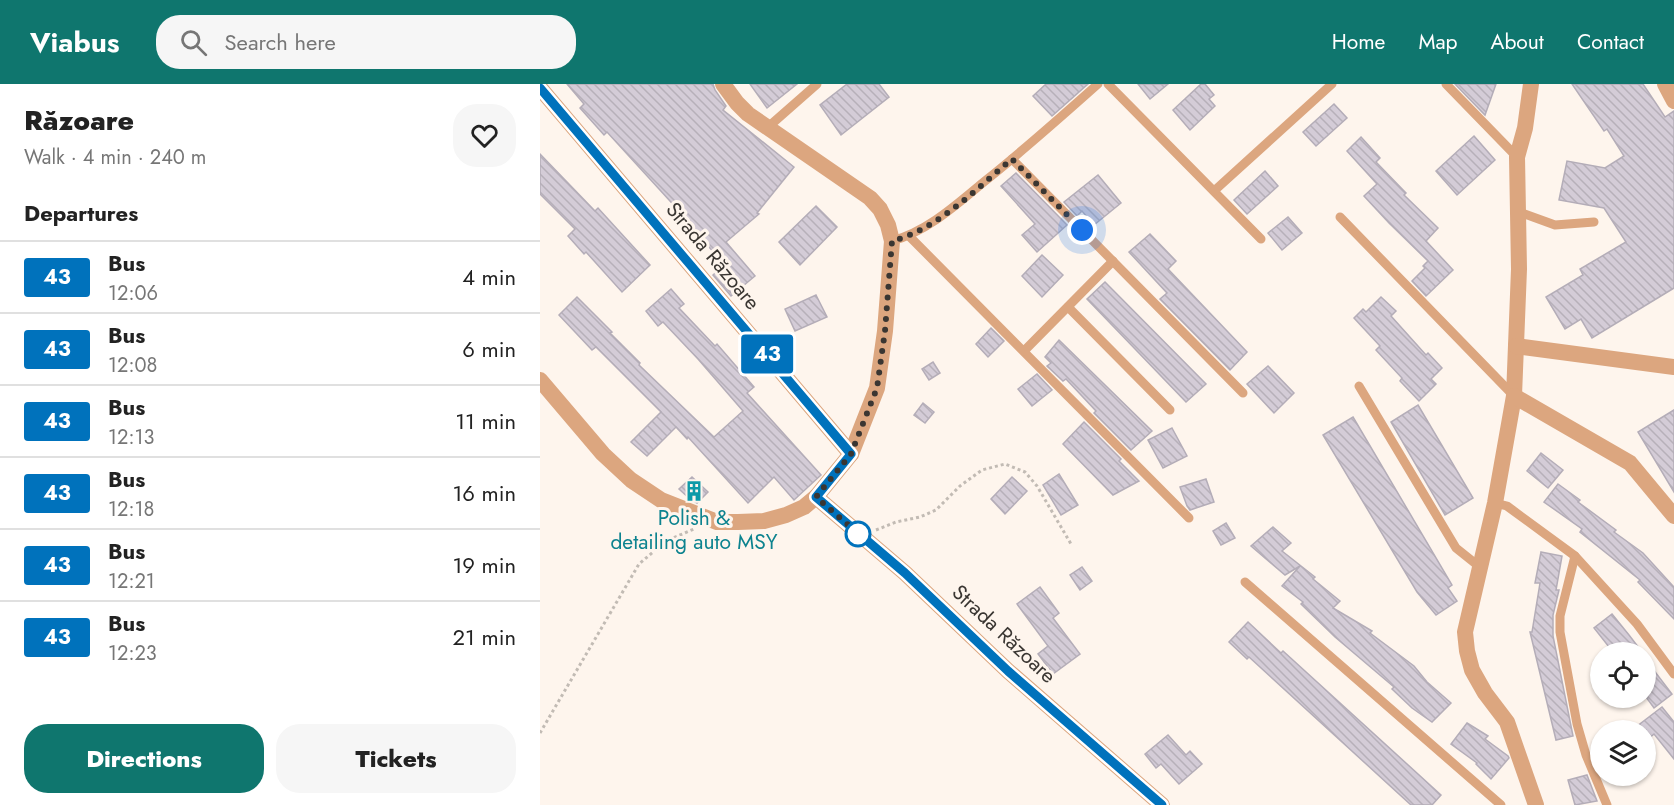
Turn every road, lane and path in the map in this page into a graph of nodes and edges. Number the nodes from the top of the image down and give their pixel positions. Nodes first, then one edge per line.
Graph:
1 (723, 84) edge
2 (817, 84) edge
3 (1098, 84) edge
4 (1108, 84) edge
5 (1332, 84) edge
6 (1446, 84) edge
7 (1531, 84) edge
8 (1665, 84) edge
9 (540, 88) edge
10 (1674, 101) edge
11 (767, 128) junction
12 (1517, 156) junction
13 (1012, 159) junction
14 (1214, 191) junction
15 (1519, 212) junction
16 (1341, 218) dead end
17 (1594, 222) dead end
18 (909, 237) junction
19 (1261, 238) dead end
20 (892, 241) junction
21 (1113, 261) junction
22 (1068, 307) junction
23 (1516, 346) junction
24 (1024, 351) junction
25 (1674, 367) edge
26 (540, 380) edge
27 (1359, 386) dead end
28 (1243, 393) dead end
29 (1514, 396) junction
30 (1170, 410) dead end
31 (851, 454) junction
32 (816, 497) junction
33 (1494, 503) junction
34 (1674, 516) edge
35 (1189, 518) dead end
36 (717, 522) junction
37 (861, 536) junction
38 (1071, 544) dead end
39 (1575, 556) junction
40 (1481, 568) junction
41 (1245, 582) dead end
42 (1674, 674) edge
43 (540, 733) edge
44 (1162, 805) edge
45 (1501, 805) edge
46 (1536, 805) edge
47 (1607, 805) edge

1 - 11 street
2 - 11 lane
3 - 13 lane
4 - 14 lane
5 - 14 lane
6 - 12 lane
7 - 12 street
8 - 10 street
9 - 31 street, Strada Răzoare
11 - 20 street
12 - 15 street
13 - 18 lane
13 - 21 lane
14 - 19 lane
15 - 17 lane
15 - 23 street
16 - 29 lane
18 - 20 lane
18 - 24 lane
20 - 31 street
21 - 22 lane
21 - 28 lane
22 - 24 lane
22 - 30 lane
23 - 25 street
23 - 29 street
24 - 35 lane
26 - 36 street
27 - 40 lane
29 - 33 street
29 - 34 street
31 - 32 street
32 - 36 street
32 - 37 street, Strada Răzoare
33 - 39 lane
33 - 40 street
36 - 43 path
37 - 38 path
37 - 44 street, Strada Răzoare
39 - 42 lane
39 - 47 lane
40 - 46 street
41 - 45 lane

